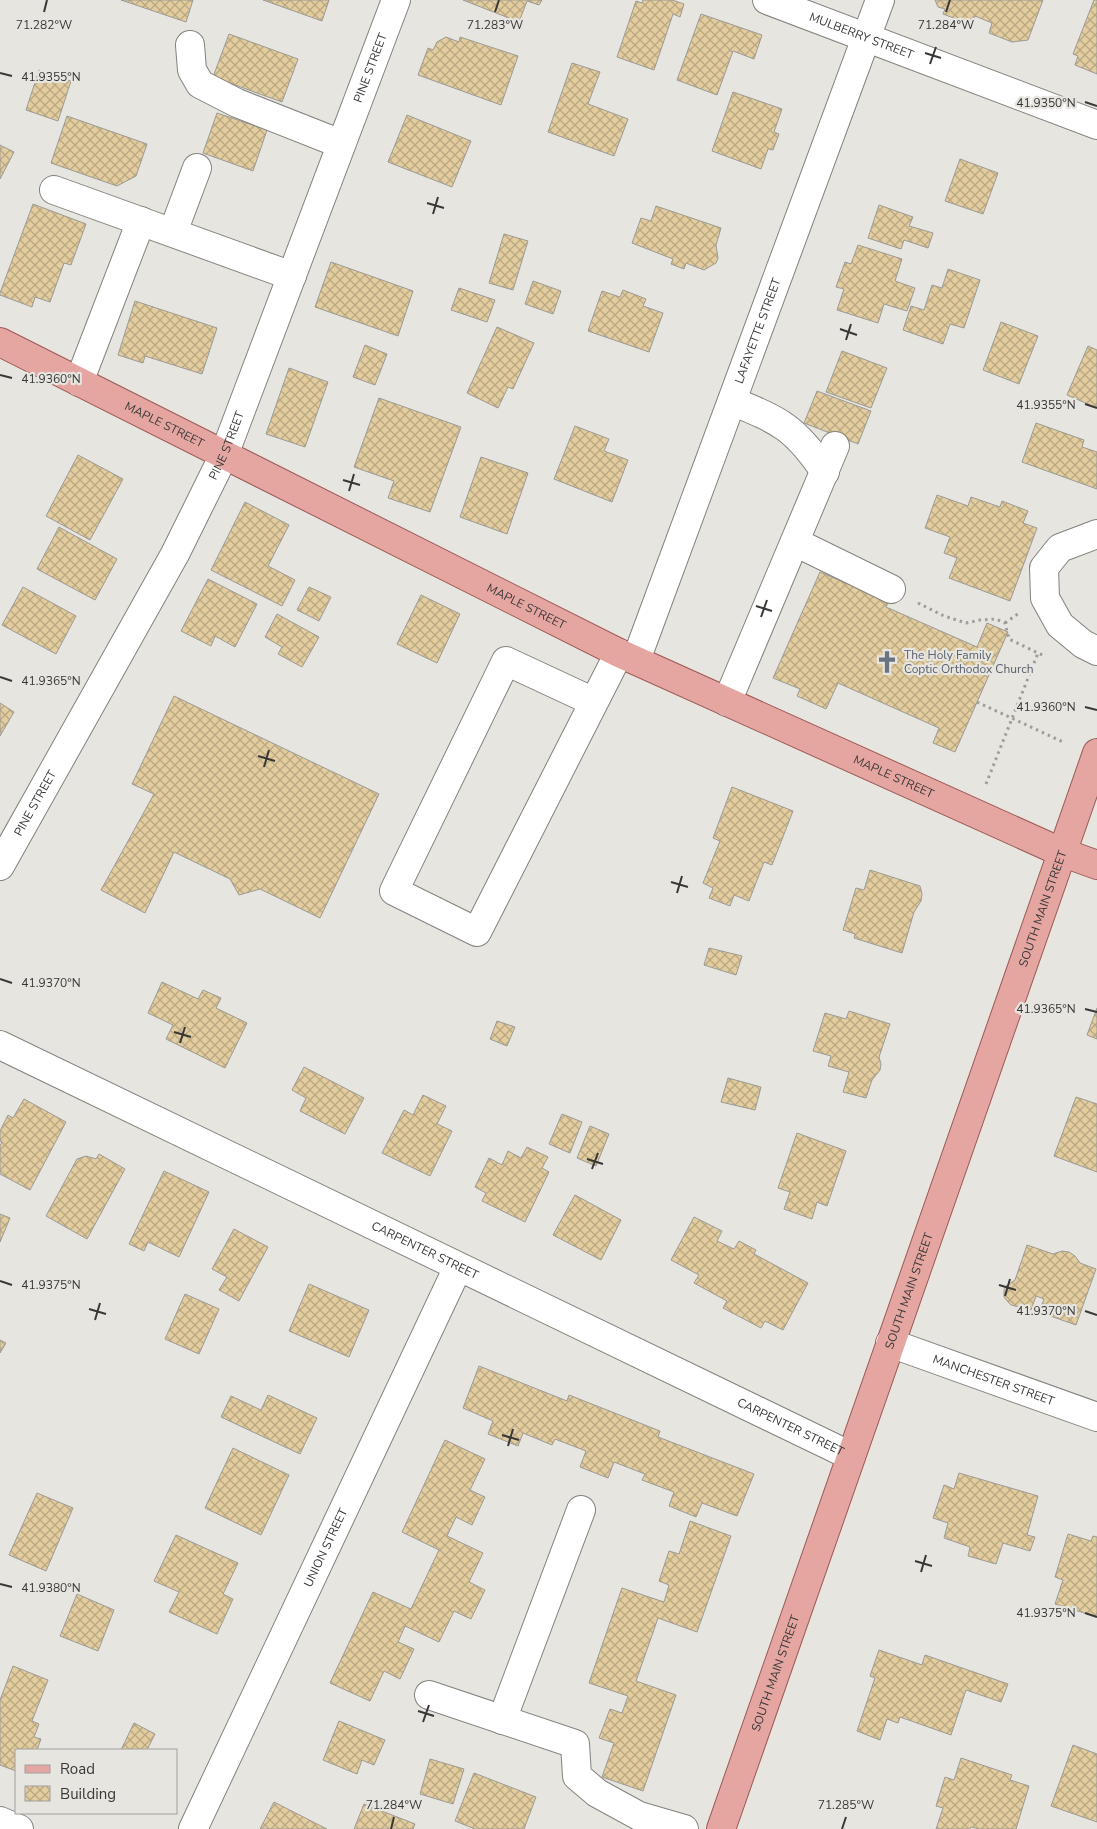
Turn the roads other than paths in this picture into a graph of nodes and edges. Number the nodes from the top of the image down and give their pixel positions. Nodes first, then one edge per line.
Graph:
1 (396, 0) edge
2 (767, 0) edge
3 (880, 0) edge
4 (866, 38) junction
5 (190, 45) dead end
6 (1097, 126) edge
7 (342, 144) junction
8 (197, 168) dead end
9 (54, 190) dead end
10 (141, 221) junction
11 (173, 232) junction
12 (292, 276) junction
13 (0, 342) edge
14 (79, 382) junction
15 (732, 402) junction
16 (835, 446) dead end
17 (224, 455) junction
18 (825, 472) junction
19 (1097, 534) edge
20 (795, 542) junction
21 (891, 589) road end
22 (1097, 651) edge
23 (627, 657) junction
24 (594, 702) junction
25 (727, 702) junction
26 (1097, 754) edge
27 (1061, 852) junction
28 (1097, 865) edge
29 (0, 866) edge
30 (0, 1045) edge
31 (458, 1267) junction
32 (890, 1343) junction
33 (1097, 1417) edge
34 (851, 1456) junction
35 (581, 1510) dead end
36 (429, 1695) dead end
37 (502, 1720) junction
38 (0, 1822) edge
39 (19, 1829) edge
40 (193, 1829) edge
41 (684, 1829) edge
42 (721, 1829) edge

1 - 7 street, PINE STREET
2 - 4 street, MULBERRY STREET
3 - 4 street, LAFAYETTE STREET
4 - 6 street, MULBERRY STREET
4 - 15 street, LAFAYETTE STREET
5 - 7 street
7 - 12 street, PINE STREET
8 - 11 street
9 - 10 street
10 - 11 street
10 - 14 street
11 - 12 street
12 - 17 street, PINE STREET
13 - 14 main road, MAPLE STREET
14 - 17 main road, MAPLE STREET
15 - 18 street
15 - 23 street, LAFAYETTE STREET
16 - 18 street
17 - 23 main road, MAPLE STREET
17 - 29 street, PINE STREET
18 - 20 street
19 - 22 street
20 - 21 street
20 - 25 street
23 - 24 street, LAFAYETTE STREET
23 - 25 main road, MAPLE STREET
24 - 24 street, LAFAYETTE STREET
25 - 27 main road, MAPLE STREET
26 - 27 main road, SOUTH MAIN STREET
27 - 28 main road, MAPLE STREET
27 - 32 main road, SOUTH MAIN STREET
30 - 31 street, CARPENTER STREET
31 - 34 street, CARPENTER STREET
31 - 40 street, UNION STREET
32 - 33 street, MANCHESTER STREET
32 - 34 main road, SOUTH MAIN STREET
34 - 42 main road, SOUTH MAIN STREET
35 - 37 street
36 - 37 street
37 - 41 street
38 - 39 street

